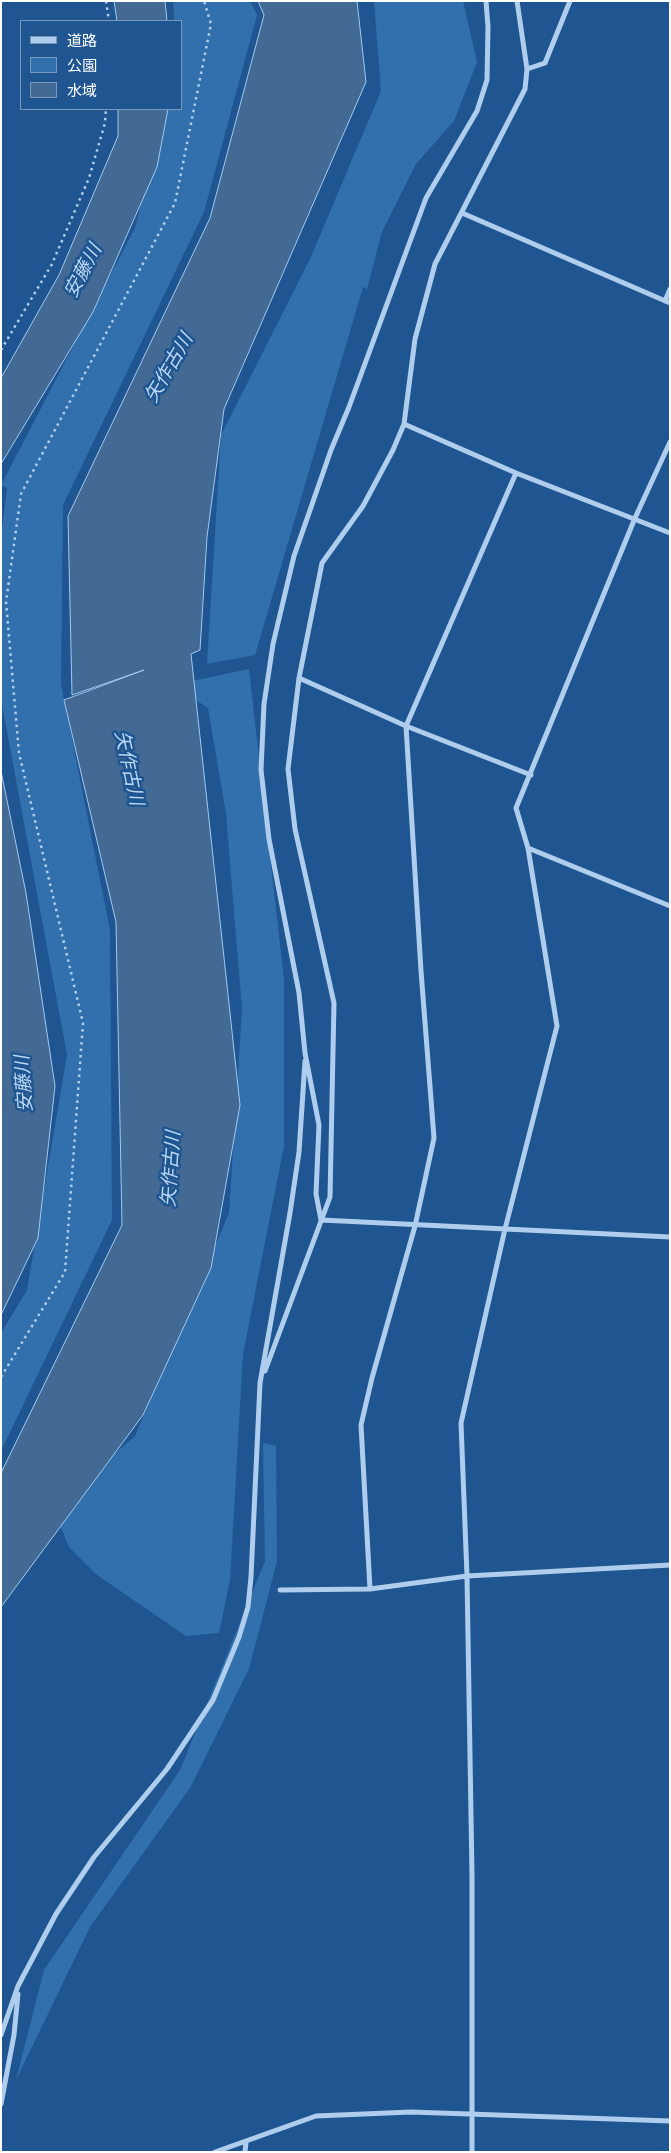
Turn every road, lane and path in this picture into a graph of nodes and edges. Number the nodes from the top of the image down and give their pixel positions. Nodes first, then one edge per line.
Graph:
1 (106, 1) edge
2 (204, 1) edge
3 (486, 1) edge
4 (517, 1) edge
5 (570, 1) edge
6 (109, 20) edge
7 (527, 69) junction
8 (106, 110) edge
9 (462, 213) junction
10 (670, 289) edge
11 (668, 302) edge
12 (1, 350) edge
13 (404, 424) junction
14 (670, 442) edge
15 (516, 473) junction
16 (635, 518) junction
17 (670, 533) edge
18 (299, 678) junction
19 (406, 726) junction
20 (531, 775) junction
21 (528, 848) junction
22 (670, 906) edge
23 (305, 1053) junction
24 (321, 1220) junction
25 (415, 1226) junction
26 (505, 1229) junction
27 (670, 1237) edge
28 (1, 1377) edge
29 (260, 1383) junction
30 (670, 1565) edge
31 (468, 1576) junction
32 (370, 1589) junction
33 (280, 1590) dead end
34 (18, 1986) junction
35 (1, 2035) edge
36 (1, 2104) edge
37 (472, 2115) junction
38 (670, 2121) edge
39 (246, 2142) junction
40 (215, 2152) edge
41 (245, 2152) edge
42 (472, 2152) edge

1 - 6 path
2 - 28 path
3 - 23 street
4 - 7 street
5 - 7 street
7 - 9 street
8 - 12 path
9 - 11 street
9 - 13 street
10 - 11 street
13 - 15 street
13 - 18 street
14 - 16 street
15 - 16 street
15 - 19 street
16 - 17 street
16 - 20 street
18 - 19 street
18 - 24 street
19 - 20 street
19 - 25 street
20 - 21 street
21 - 22 street
21 - 26 street
23 - 24 street
23 - 29 street
24 - 25 street
24 - 29 street
25 - 26 street
25 - 32 street
26 - 27 street
26 - 31 street
29 - 34 street
30 - 31 street
31 - 32 street
31 - 37 street
32 - 33 street
34 - 35 street
34 - 36 street
37 - 38 street
37 - 39 street
37 - 42 street
39 - 40 street
39 - 41 street

